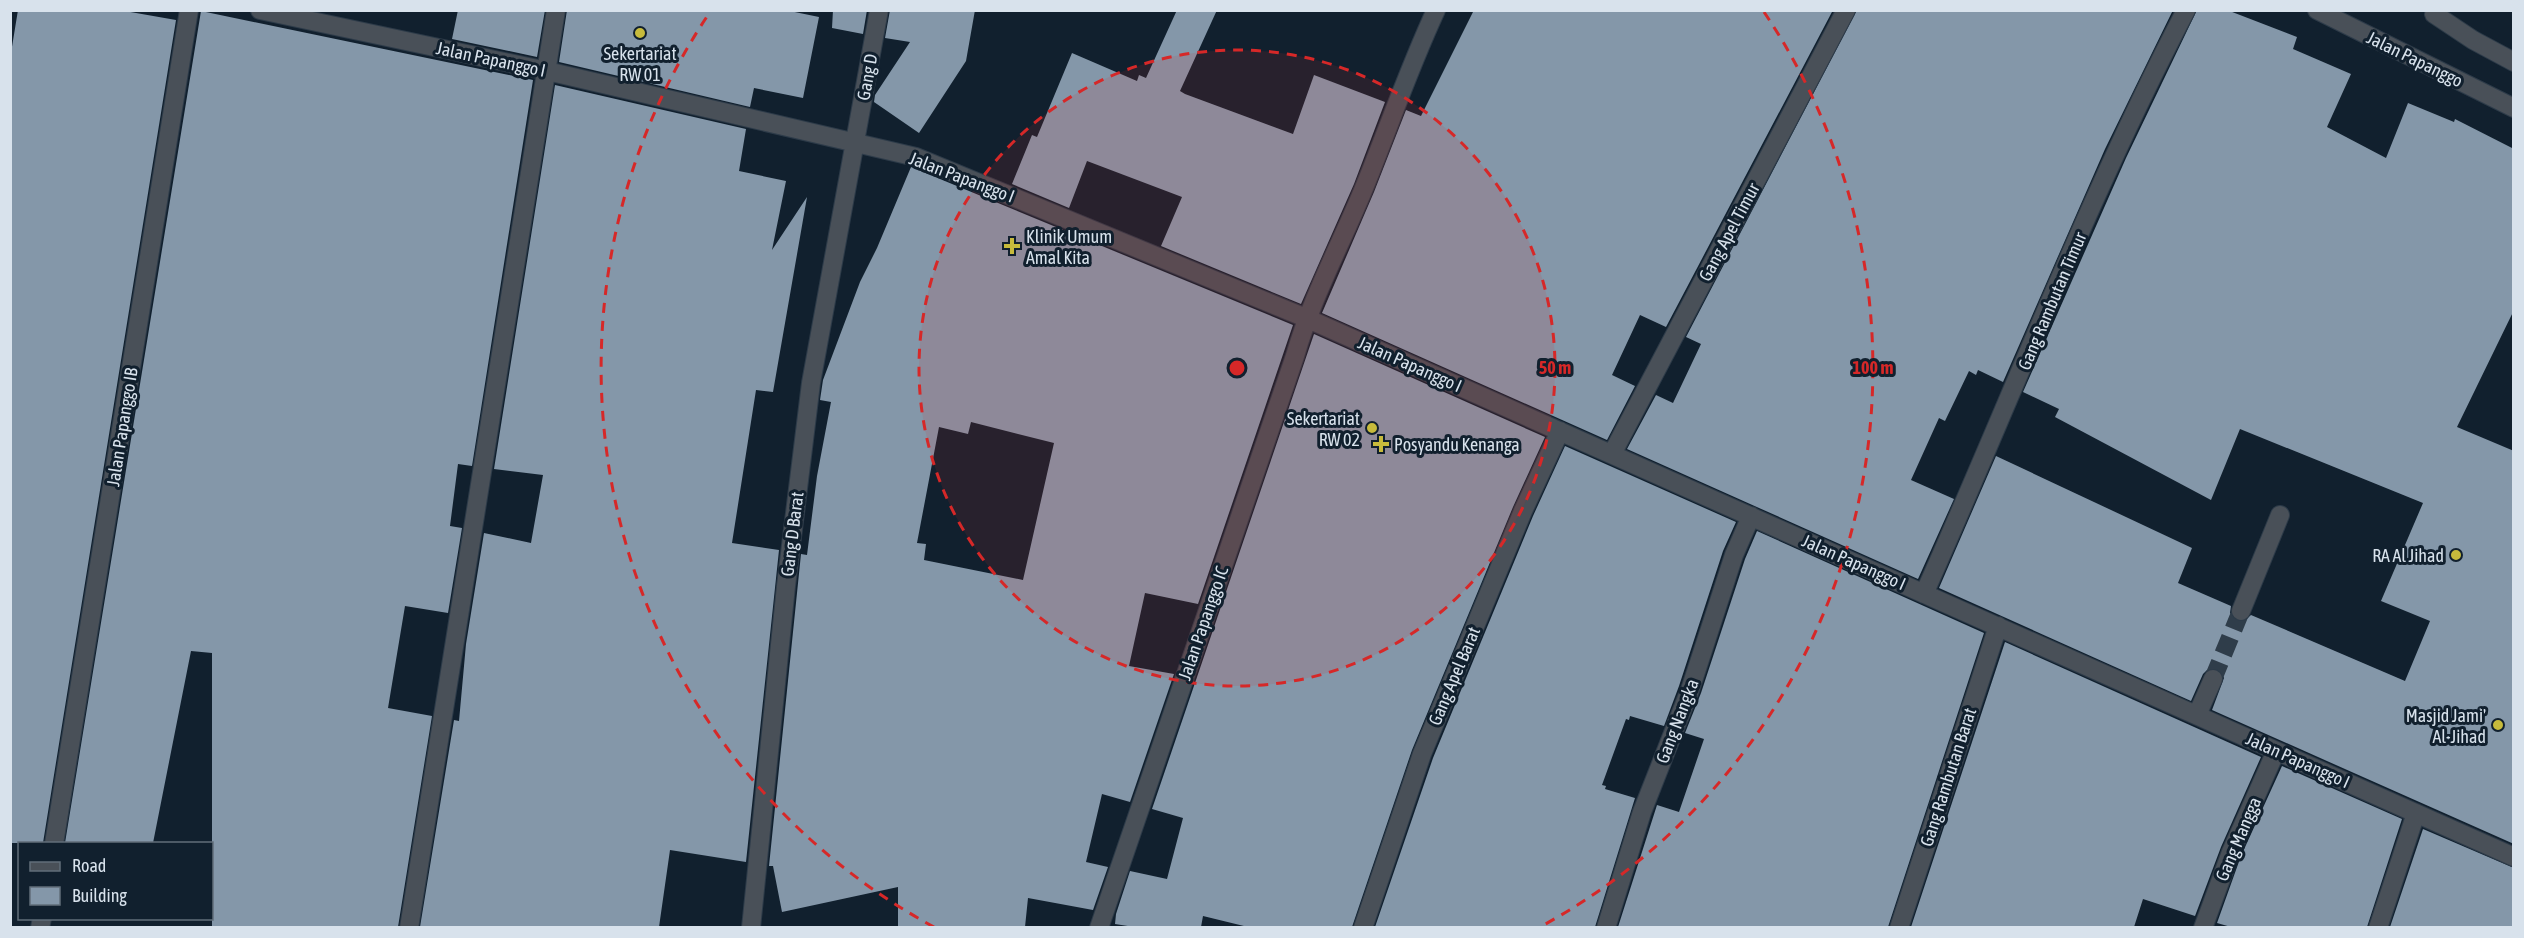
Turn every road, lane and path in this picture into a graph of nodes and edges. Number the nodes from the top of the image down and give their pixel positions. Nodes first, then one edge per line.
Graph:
1 (189, 10) edge
2 (260, 10) edge
3 (556, 10) edge
4 (879, 10) edge
5 (1436, 10) edge
6 (1846, 10) edge
7 (2186, 10) edge
8 (2316, 10) edge
9 (2434, 14) dead end
10 (2514, 62) edge
11 (547, 71) junction
12 (2514, 108) edge
13 (855, 142) junction
14 (1306, 318) junction
15 (1560, 431) junction
16 (1612, 454) junction
17 (2280, 515) dead end
18 (1751, 516) junction
19 (1924, 594) junction
20 (2241, 611) tunnel mouth
21 (1998, 626) junction
22 (2213, 679) tunnel mouth
23 (2196, 715) junction
24 (2276, 751) junction
25 (2416, 813) junction
26 (54, 842) edge
27 (2514, 857) edge
28 (409, 927) edge
29 (751, 927) edge
30 (1098, 927) edge
31 (1363, 927) edge
32 (1606, 927) edge
33 (1899, 927) edge
34 (2203, 927) edge
35 (2378, 927) edge

1 - 26 street, Jalan Papanggo IB
2 - 11 street, Jalan Papanggo I
3 - 11 street
4 - 13 street, Gang D
5 - 14 street, Jalan Papanggo IC
6 - 16 street, Gang Apel Timur
7 - 19 street, Gang Rambutan Timur
8 - 12 street, Jalan Papanggo
9 - 10 street
11 - 13 street, Jalan Papanggo I
11 - 28 street
13 - 14 street, Jalan Papanggo I
13 - 29 street, Gang D Barat
14 - 15 street, Jalan Papanggo I
14 - 30 street, Jalan Papanggo IC
15 - 16 street, Jalan Papanggo I
15 - 31 street, Gang Apel Barat
16 - 18 street, Jalan Papanggo I
17 - 20 street
18 - 19 street, Jalan Papanggo I
18 - 32 street, Gang Nangka
19 - 21 street, Jalan Papanggo I
21 - 23 street, Jalan Papanggo I
21 - 33 street, Gang Rambutan Barat
22 - 23 street
23 - 24 street, Jalan Papanggo I
24 - 25 street, Jalan Papanggo I
24 - 34 street, Gang Mangga
25 - 27 street, Jalan Papanggo I
25 - 35 street

